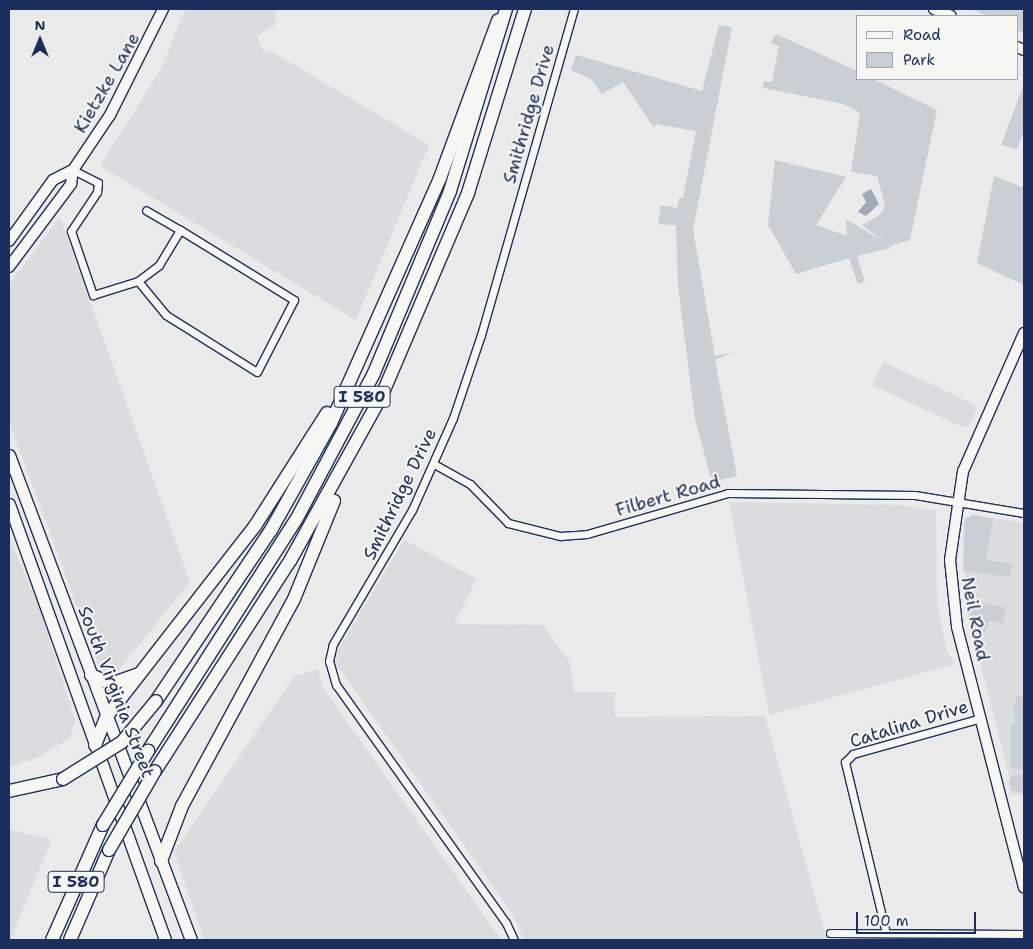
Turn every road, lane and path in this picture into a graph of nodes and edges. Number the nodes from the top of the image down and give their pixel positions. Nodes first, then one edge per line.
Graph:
1 (163, 9) edge
2 (505, 9) edge
3 (525, 9) edge
4 (574, 9) edge
5 (934, 9) edge
6 (949, 15) edge
7 (73, 170) junction
8 (146, 210) dead end
9 (180, 230) junction
10 (9, 241) edge
11 (9, 267) edge
12 (138, 281) junction
13 (394, 288) junction
14 (1024, 333) edge
15 (355, 448) junction
16 (9, 456) edge
17 (434, 464) junction
18 (955, 502) junction
19 (9, 504) edge
20 (1024, 513) edge
21 (46, 554) junction
22 (30, 560) junction
23 (152, 660) junction
24 (91, 674) junction
25 (107, 716) junction
26 (981, 718) junction
27 (95, 745) junction
28 (9, 791) edge
29 (161, 861) junction
30 (1024, 888) edge
31 (148, 895) junction
32 (830, 933) dead end
33 (886, 934) junction
34 (1024, 934) edge
35 (52, 940) edge
36 (70, 940) edge
37 (159, 940) edge
38 (165, 940) edge
39 (191, 940) edge
40 (514, 940) edge

1 - 7 street, Kietzke Lane
2 - 13 highway
2 - 35 highway, I 580, bridge
3 - 15 highway, I 580
4 - 17 street, Smithridge Drive
5 - 6 street
7 - 10 street, Kietzke Lane
7 - 11 street, Kietzke Lane
7 - 12 street
8 - 9 street
9 - 12 street
9 - 12 street
13 - 23 highway
13 - 28 highway, bridge
14 - 18 street, Neil Road
15 - 29 highway
15 - 36 highway, I 580, bridge
16 - 21 main road, South Virginia Street
17 - 18 street, Filbert Road
17 - 40 street, Smithridge Drive
18 - 20 street, Filbert Road
18 - 26 street, Neil Road
19 - 22 main road, South Virginia Street
21 - 22 main road
21 - 24 main road, South Virginia Street
22 - 27 main road, South Virginia Street
23 - 24 highway
23 - 25 highway
24 - 25 main road, South Virginia Street
25 - 27 highway
25 - 29 main road, South Virginia Street
26 - 30 street, Neil Road
26 - 33 street, Catalina Drive
27 - 31 main road, South Virginia Street
29 - 39 main road, South Virginia Street
31 - 37 main road
31 - 38 main road, South Virginia Street
32 - 33 street
33 - 34 street

